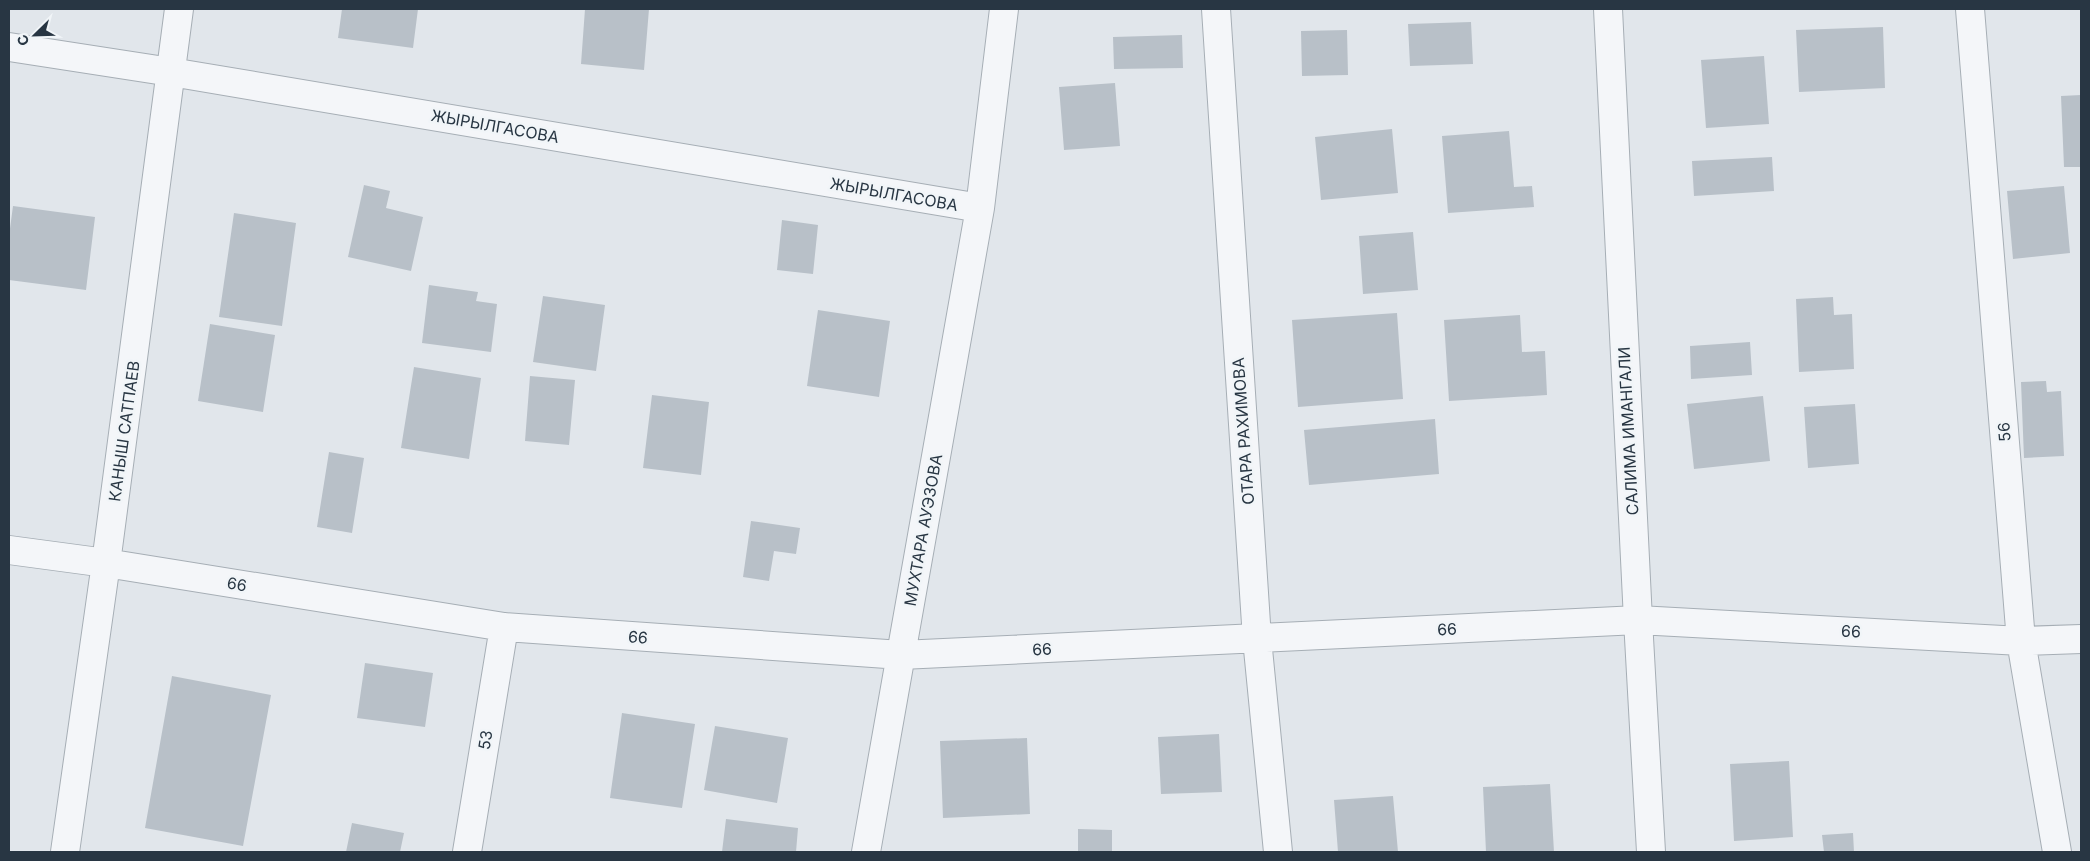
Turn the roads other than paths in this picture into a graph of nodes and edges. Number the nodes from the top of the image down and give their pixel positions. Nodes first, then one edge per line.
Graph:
1 (179, 9) edge
2 (1004, 9) edge
3 (1216, 9) edge
4 (1608, 9) edge
5 (1970, 9) edge
6 (9, 47) edge
7 (171, 72) junction
8 (980, 208) junction
9 (9, 550) edge
10 (106, 563) junction
11 (1638, 620) junction
12 (504, 627) junction
13 (2081, 638) edge
14 (1257, 639) junction
15 (2021, 640) junction
16 (901, 655) junction
17 (64, 852) edge
18 (467, 852) edge
19 (866, 852) edge
20 (1278, 852) edge
21 (1651, 852) edge
22 (2057, 852) edge

1 - 7 street, КАНЫШ САТПАЕВ
2 - 8 street, МУХТАРА АУЭЗОВА
3 - 14 street, ОТАРА РАХИМОВА
4 - 11 street, САЛИМА ИМАНГАЛИ
5 - 15 street, 56
6 - 7 street, ЖЫРЫЛГАСОВА
7 - 8 street, ЖЫРЫЛГАСОВА
7 - 10 street, КАНЫШ САТПАЕВ
8 - 16 street, МУХТАРА АУЭЗОВА
9 - 10 street, 66
10 - 12 street, 66
10 - 17 street, КАНЫШ САТПАЕВ
11 - 14 street, 66
11 - 15 street, 66
11 - 21 street, САЛИМА ИМАНГАЛИ
12 - 16 street, 66
12 - 18 street, 53
13 - 15 street, 66
14 - 16 street, 66
14 - 20 street, ОТАРА РАХИМОВА
15 - 22 street, 56
16 - 19 street, МУХТАРА АУЭЗОВА

